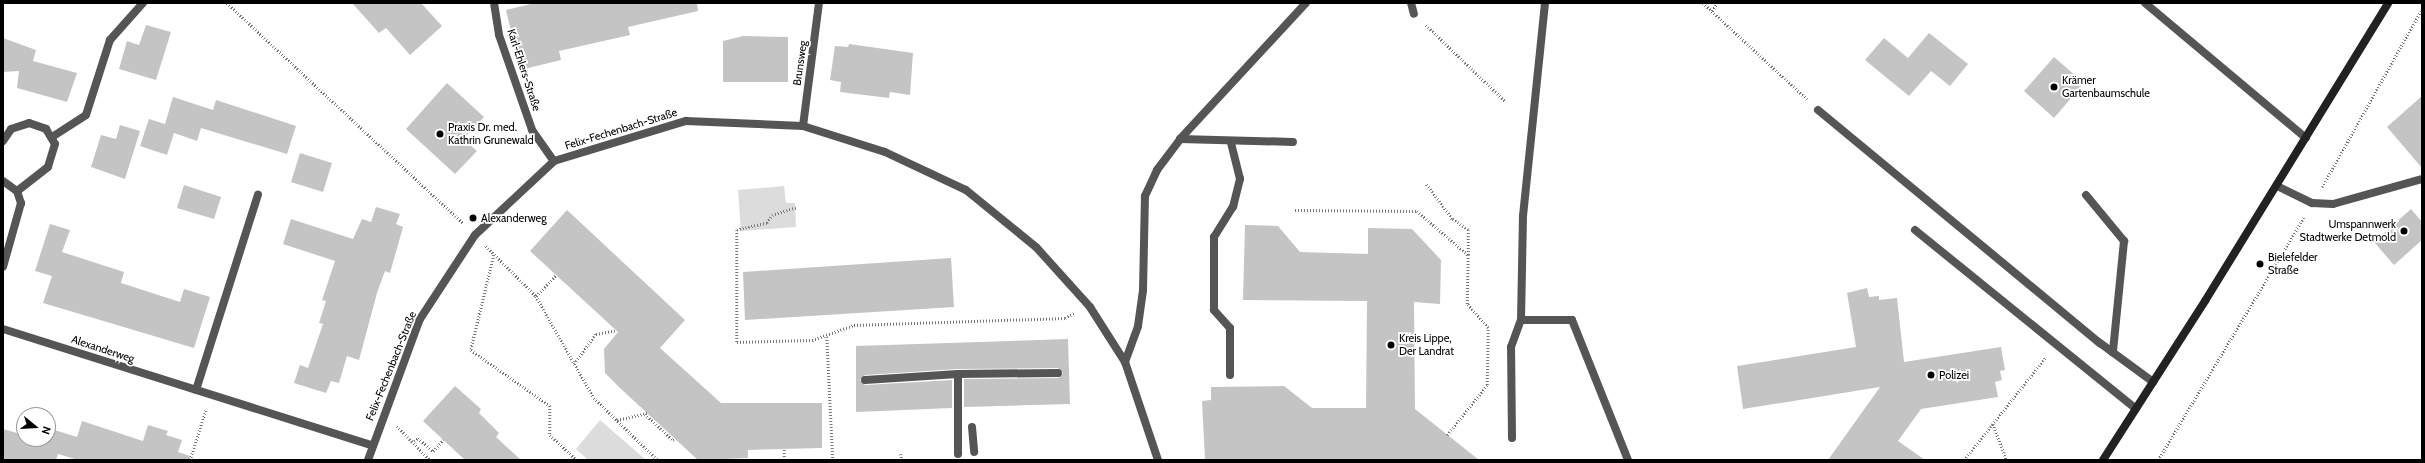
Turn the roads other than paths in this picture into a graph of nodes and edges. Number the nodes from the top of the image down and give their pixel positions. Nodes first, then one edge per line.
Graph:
1 (494, 3) edge
2 (819, 3) edge
3 (1306, 3) edge
4 (1411, 3) edge
5 (1545, 3) edge
6 (2145, 3) edge
7 (2388, 3) edge
8 (143, 4) edge
9 (1414, 14) road end
10 (1818, 110) road end
11 (803, 126) junction
12 (52, 137) junction
13 (2306, 138) junction
14 (1180, 139) junction
15 (3, 141) edge
16 (1231, 142) junction
17 (1293, 142) dead end
18 (554, 161) junction
19 (2422, 179) edge
20 (3, 180) edge
21 (2277, 186) junction
22 (17, 191) junction
23 (258, 195) dead end
24 (2086, 195) dead end
25 (1915, 230) dead end
26 (3, 267) edge
27 (1522, 320) junction
28 (3, 329) edge
29 (2113, 352) junction
30 (1125, 362) junction
31 (1058, 373) dead end
32 (958, 374) junction
33 (1230, 375) dead end
34 (864, 380) dead end
35 (2153, 382) junction
36 (196, 390) junction
37 (2136, 409) junction
38 (972, 427) dead end
39 (1512, 438) dead end
40 (372, 445) junction
41 (974, 452) dead end
42 (958, 454) dead end
43 (368, 460) edge
44 (1158, 460) edge
45 (1628, 460) edge
46 (2103, 460) edge

1 - 18 street, Karl-Ehlers-Straße
2 - 11 street, Brunsweg
3 - 14 street
4 - 9 street
5 - 27 street
6 - 13 street
7 - 13 main road
8 - 12 street
10 - 29 street
11 - 18 street, Felix-Fechenbach-Straße
11 - 30 street, Felix-Fechenbach-Straße
12 - 15 street
12 - 22 street
13 - 21 main road
14 - 16 street
14 - 30 street
16 - 17 street
16 - 33 street
18 - 40 street, Felix-Fechenbach-Straße
19 - 21 street
20 - 22 street
21 - 35 main road
22 - 26 street
23 - 36 street
24 - 29 street
25 - 37 street
27 - 39 street
27 - 45 street
28 - 36 street, Alexanderweg
29 - 35 street
30 - 44 street, Felix-Fechenbach-Straße
31 - 32 street
32 - 34 street
32 - 42 street
35 - 37 main road
36 - 40 street, Alexanderweg
37 - 46 main road
38 - 41 street
40 - 43 street, Felix-Fechenbach-Straße

